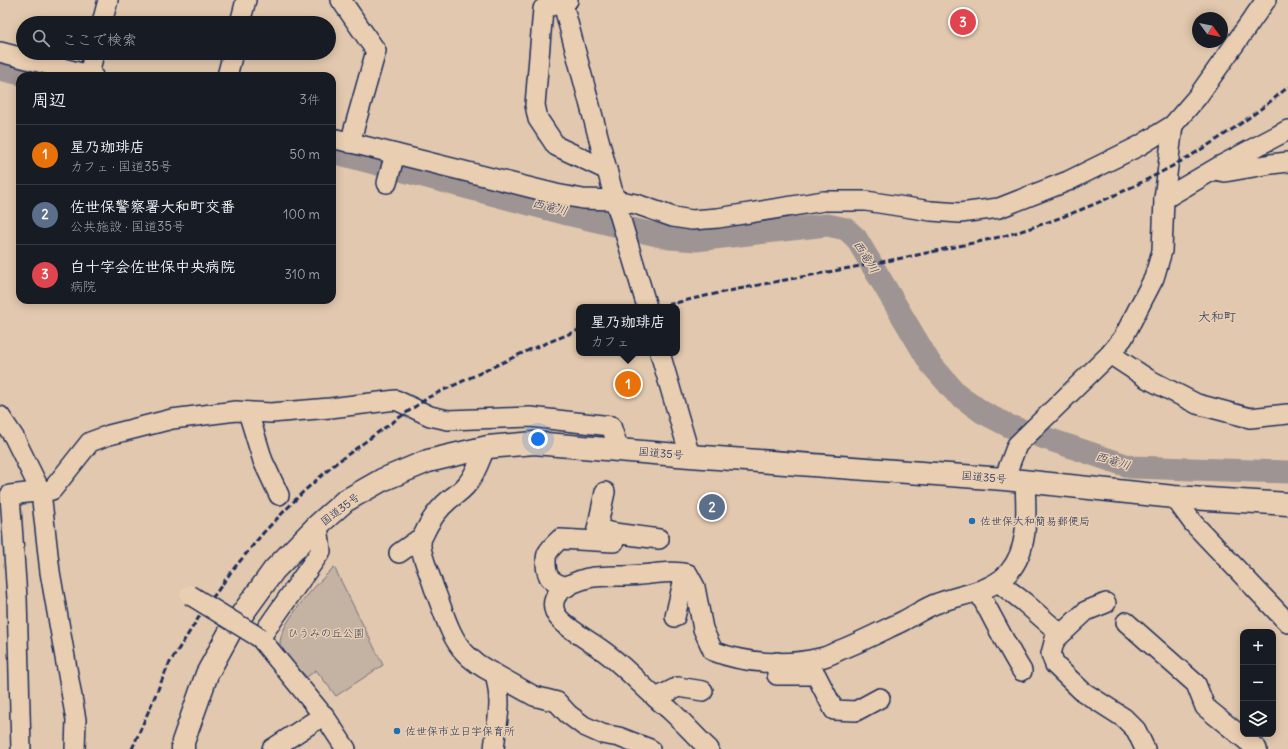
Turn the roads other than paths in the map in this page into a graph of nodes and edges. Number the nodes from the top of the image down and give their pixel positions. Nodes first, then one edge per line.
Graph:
1 (108, 0) edge
2 (246, 0) edge
3 (1266, 0) edge
4 (344, 1) edge
5 (564, 1) edge
6 (104, 16) edge
7 (242, 16) edge
8 (0, 52) edge
9 (16, 56) edge
10 (32, 60) edge
11 (93, 60) edge
12 (230, 60) edge
13 (79, 72) edge
14 (91, 72) edge
15 (228, 72) edge
16 (1173, 125) junction
17 (1288, 130) edge
18 (341, 140) edge
19 (394, 157) junction
20 (1288, 162) edge
21 (607, 170) junction
22 (1214, 170) junction
23 (387, 181) dead end
24 (1164, 199) junction
25 (615, 200) junction
26 (646, 304) edge
27 (1110, 354) junction
28 (661, 356) edge
29 (248, 412) junction
30 (1288, 414) edge
31 (0, 416) edge
32 (485, 448) junction
33 (619, 450) junction
34 (690, 456) junction
35 (1004, 479) junction
36 (1025, 482) junction
37 (41, 492) junction
38 (605, 492) dead end
39 (279, 495) dead end
40 (5, 496) edge
41 (1174, 497) junction
42 (1288, 504) edge
43 (318, 525) junction
44 (614, 533) junction
45 (422, 537) junction
46 (659, 539) dead end
47 (399, 554) dead end
48 (685, 574) junction
49 (998, 582) junction
50 (567, 586) junction
51 (978, 591) junction
52 (190, 595) dead end
53 (1106, 603) dead end
54 (675, 617) dead end
55 (1126, 622) dead end
56 (1288, 623) edge
57 (260, 638) junction
58 (1055, 640) junction
59 (777, 662) junction
60 (1022, 671) dead end
61 (495, 674) junction
62 (703, 691) dead end
63 (656, 698) junction
64 (880, 698) dead end
65 (324, 716) junction
66 (21, 749) edge
67 (75, 749) edge
68 (183, 749) edge
69 (272, 749) edge
70 (346, 749) edge
71 (494, 749) edge
72 (650, 749) edge
73 (709, 749) edge
74 (1145, 749) edge
75 (1257, 749) edge

1 - 6 street
2 - 7 street
3 - 16 street
4 - 18 street
5 - 21 street
5 - 21 street
8 - 9 street
10 - 13 street
11 - 14 street
12 - 15 street
16 - 24 street
16 - 25 street
17 - 22 street
18 - 19 street
19 - 23 street
19 - 25 street
20 - 22 street
21 - 25 street
22 - 24 street
24 - 27 street
25 - 26 street
27 - 30 street
27 - 35 street
28 - 34 street
29 - 33 street
29 - 37 street
29 - 39 street
31 - 37 street
32 - 33 highway, 国道35号
32 - 43 highway, 国道35号
32 - 45 street
33 - 34 highway, 国道35号
34 - 35 highway, 国道35号
35 - 36 highway, 国道35号
36 - 41 highway, 国道35号
36 - 49 street
37 - 40 street
37 - 67 street
38 - 44 street
40 - 66 street
41 - 42 highway, 国道35号
41 - 56 street
43 - 57 street
43 - 68 highway, 国道35号
44 - 46 street
44 - 50 street
45 - 47 street
45 - 61 street
48 - 50 street
48 - 54 street
48 - 59 street
49 - 51 street
49 - 58 street
50 - 63 street
51 - 59 street
51 - 60 street
52 - 57 street, bridge
53 - 58 street
55 - 75 street
57 - 65 street
58 - 74 street
59 - 64 street
61 - 71 street
61 - 72 street
62 - 63 street
63 - 73 street
65 - 69 street
65 - 70 street

